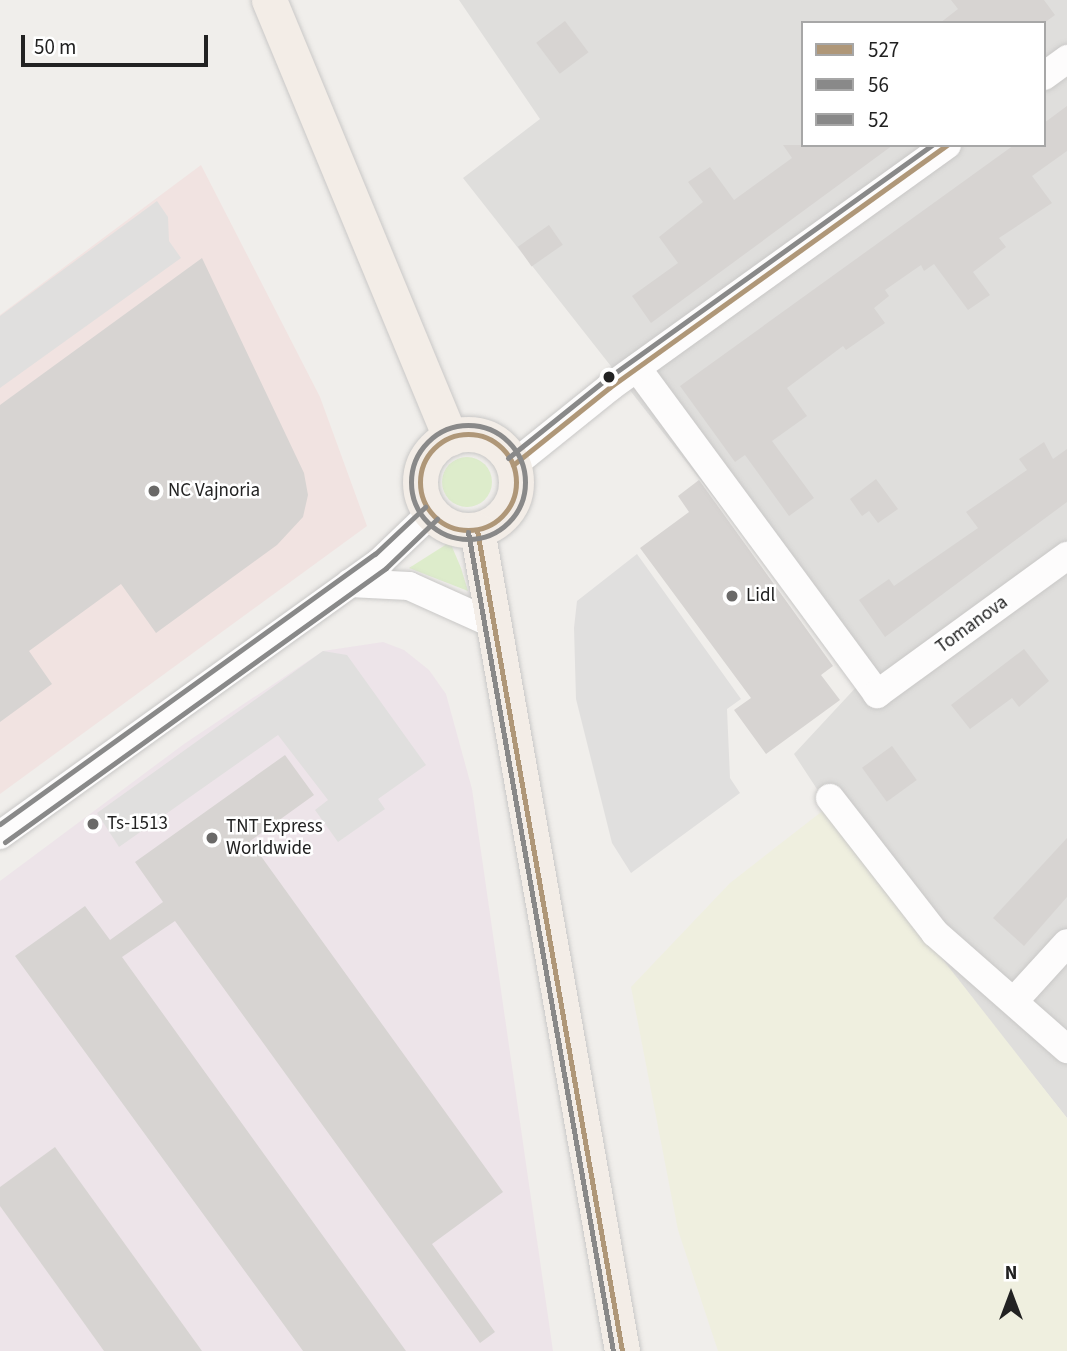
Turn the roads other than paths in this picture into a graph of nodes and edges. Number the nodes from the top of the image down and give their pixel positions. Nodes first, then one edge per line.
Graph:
1 (269, 0) edge
2 (1067, 60) edge
3 (1046, 75) edge
4 (944, 147) edge
5 (638, 368) junction
6 (450, 438) junction
7 (513, 465) junction
8 (431, 513) junction
9 (477, 530) junction
10 (1067, 556) edge
11 (350, 583) junction
12 (493, 624) junction
13 (830, 798) dead end
14 (0, 835) edge
15 (1067, 943) edge
16 (1015, 1000) junction
17 (1067, 1049) edge
18 (622, 1351) edge

1 - 6 main road
2 - 3 street
4 - 5 street
5 - 7 street
5 - 10 street, Tomanova
6 - 7 main road
6 - 8 main road
7 - 9 main road
8 - 9 main road
8 - 11 street
9 - 12 main road
11 - 12 street
11 - 14 street
12 - 18 main road
13 - 16 street
15 - 16 street
16 - 17 street

